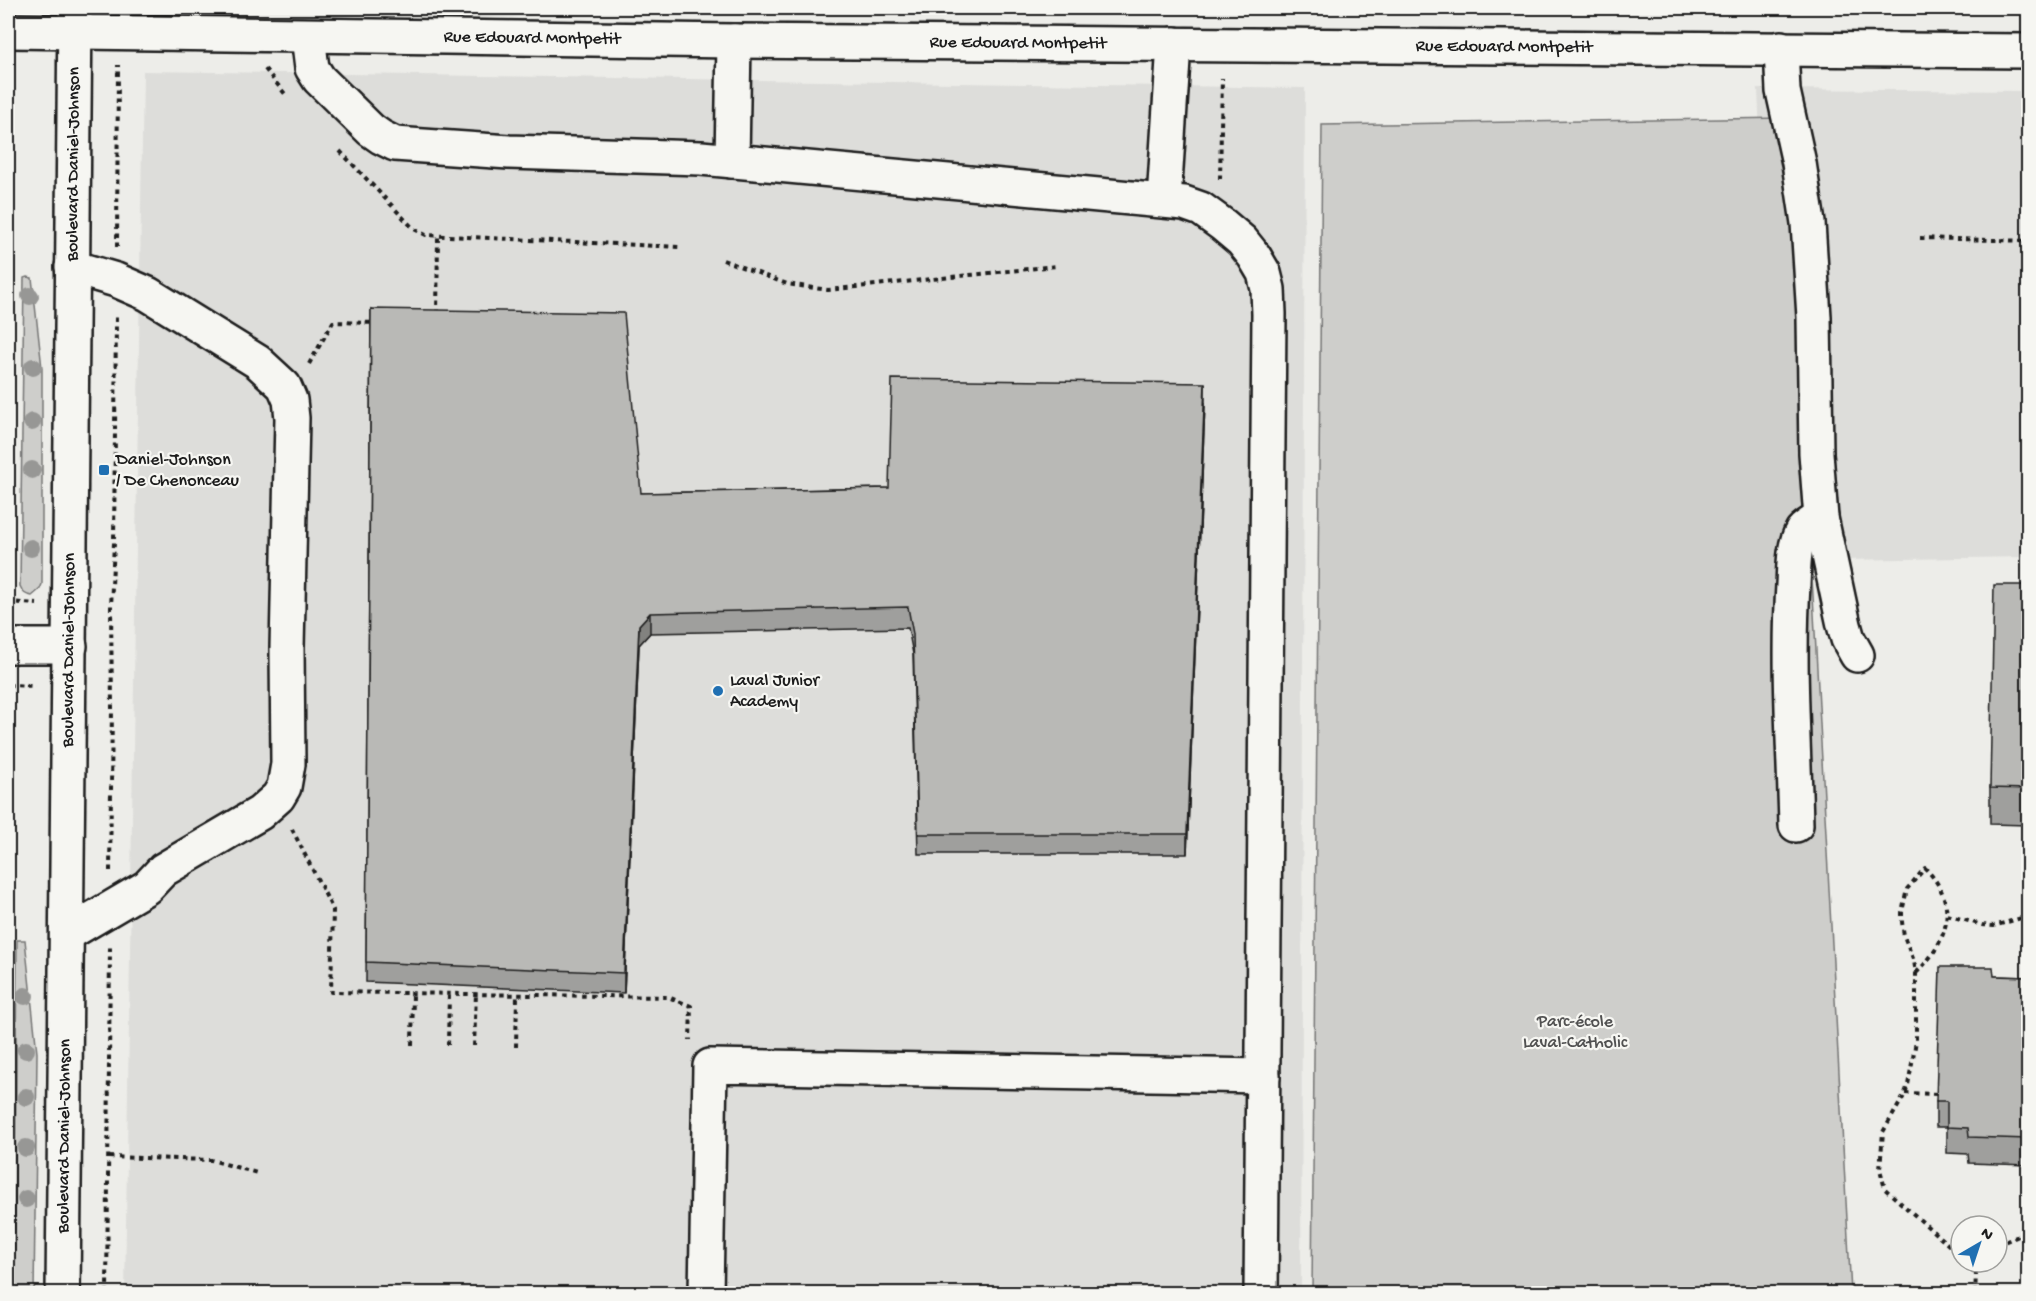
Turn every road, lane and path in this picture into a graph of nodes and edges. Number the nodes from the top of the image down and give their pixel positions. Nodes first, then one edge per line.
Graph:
1 (76, 19) edge
2 (8, 31) edge
3 (308, 36) junction
4 (734, 41) junction
5 (1174, 44) junction
6 (1781, 48) junction
7 (2028, 51) edge
8 (263, 67) dead end
9 (1222, 77) dead end
10 (118, 88) dead end
11 (289, 98) dead end
12 (336, 147) dead end
13 (732, 161) junction
14 (1220, 179) dead end
15 (1164, 200) junction
16 (438, 237) junction
17 (1920, 238) dead end
18 (2028, 241) edge
19 (117, 245) dead end
20 (679, 247) dead end
21 (723, 260) dead end
22 (1056, 266) dead end
23 (72, 267) junction
24 (116, 310) dead end
25 (379, 323) edge
26 (437, 323) edge
27 (307, 368) dead end
28 (1821, 518) junction
29 (8, 646) edge
30 (69, 646) junction
31 (1857, 655) dead end
32 (288, 822) dead end
33 (1796, 825) dead end
34 (110, 877) dead end
35 (1947, 915) junction
36 (2028, 916) edge
37 (67, 933) junction
38 (110, 944) dead end
39 (1916, 973) junction
40 (413, 993) junction
41 (449, 993) junction
42 (476, 993) junction
43 (517, 995) junction
44 (412, 1045) dead end
45 (448, 1045) dead end
46 (474, 1046) dead end
47 (690, 1046) dead end
48 (516, 1047) dead end
49 (1263, 1076) junction
50 (1905, 1093) junction
51 (1937, 1094) edge
52 (109, 1157) junction
53 (257, 1173) dead end
54 (2028, 1233) edge
55 (2009, 1240) edge
56 (1949, 1246) edge
57 (1976, 1274) edge
58 (63, 1293) edge
59 (107, 1293) edge
60 (706, 1293) edge
61 (1261, 1293) edge
62 (1975, 1293) edge

1 - 2 street, Rue Edouard Montpetit
1 - 3 street, Rue Edouard Montpetit
1 - 23 street, Boulevard Daniel-Johnson
3 - 4 street, Rue Edouard Montpetit
3 - 13 street
4 - 5 street, Rue Edouard Montpetit
4 - 13 street
5 - 6 street, Rue Edouard Montpetit
5 - 15 street
6 - 7 street, Rue Edouard Montpetit
6 - 28 street
8 - 11 path
9 - 14 path
10 - 19 path
12 - 16 path
13 - 15 street
15 - 49 street
16 - 20 path
16 - 26 path
17 - 18 path
21 - 22 path
23 - 30 street, Boulevard Daniel-Johnson
23 - 37 street
24 - 34 path
25 - 27 path
28 - 31 street
28 - 33 street
29 - 30 street
30 - 37 street, Boulevard Daniel-Johnson
32 - 40 path
35 - 36 path
35 - 39 path
35 - 39 path
37 - 58 street, Boulevard Daniel-Johnson
38 - 52 path
39 - 50 path
40 - 41 path
40 - 44 path
41 - 42 path
41 - 45 path
42 - 43 path
42 - 46 path
43 - 47 path
43 - 48 path
49 - 60 street
49 - 61 street
50 - 51 path
50 - 56 path
52 - 53 path
52 - 59 path
54 - 55 path
57 - 62 path

